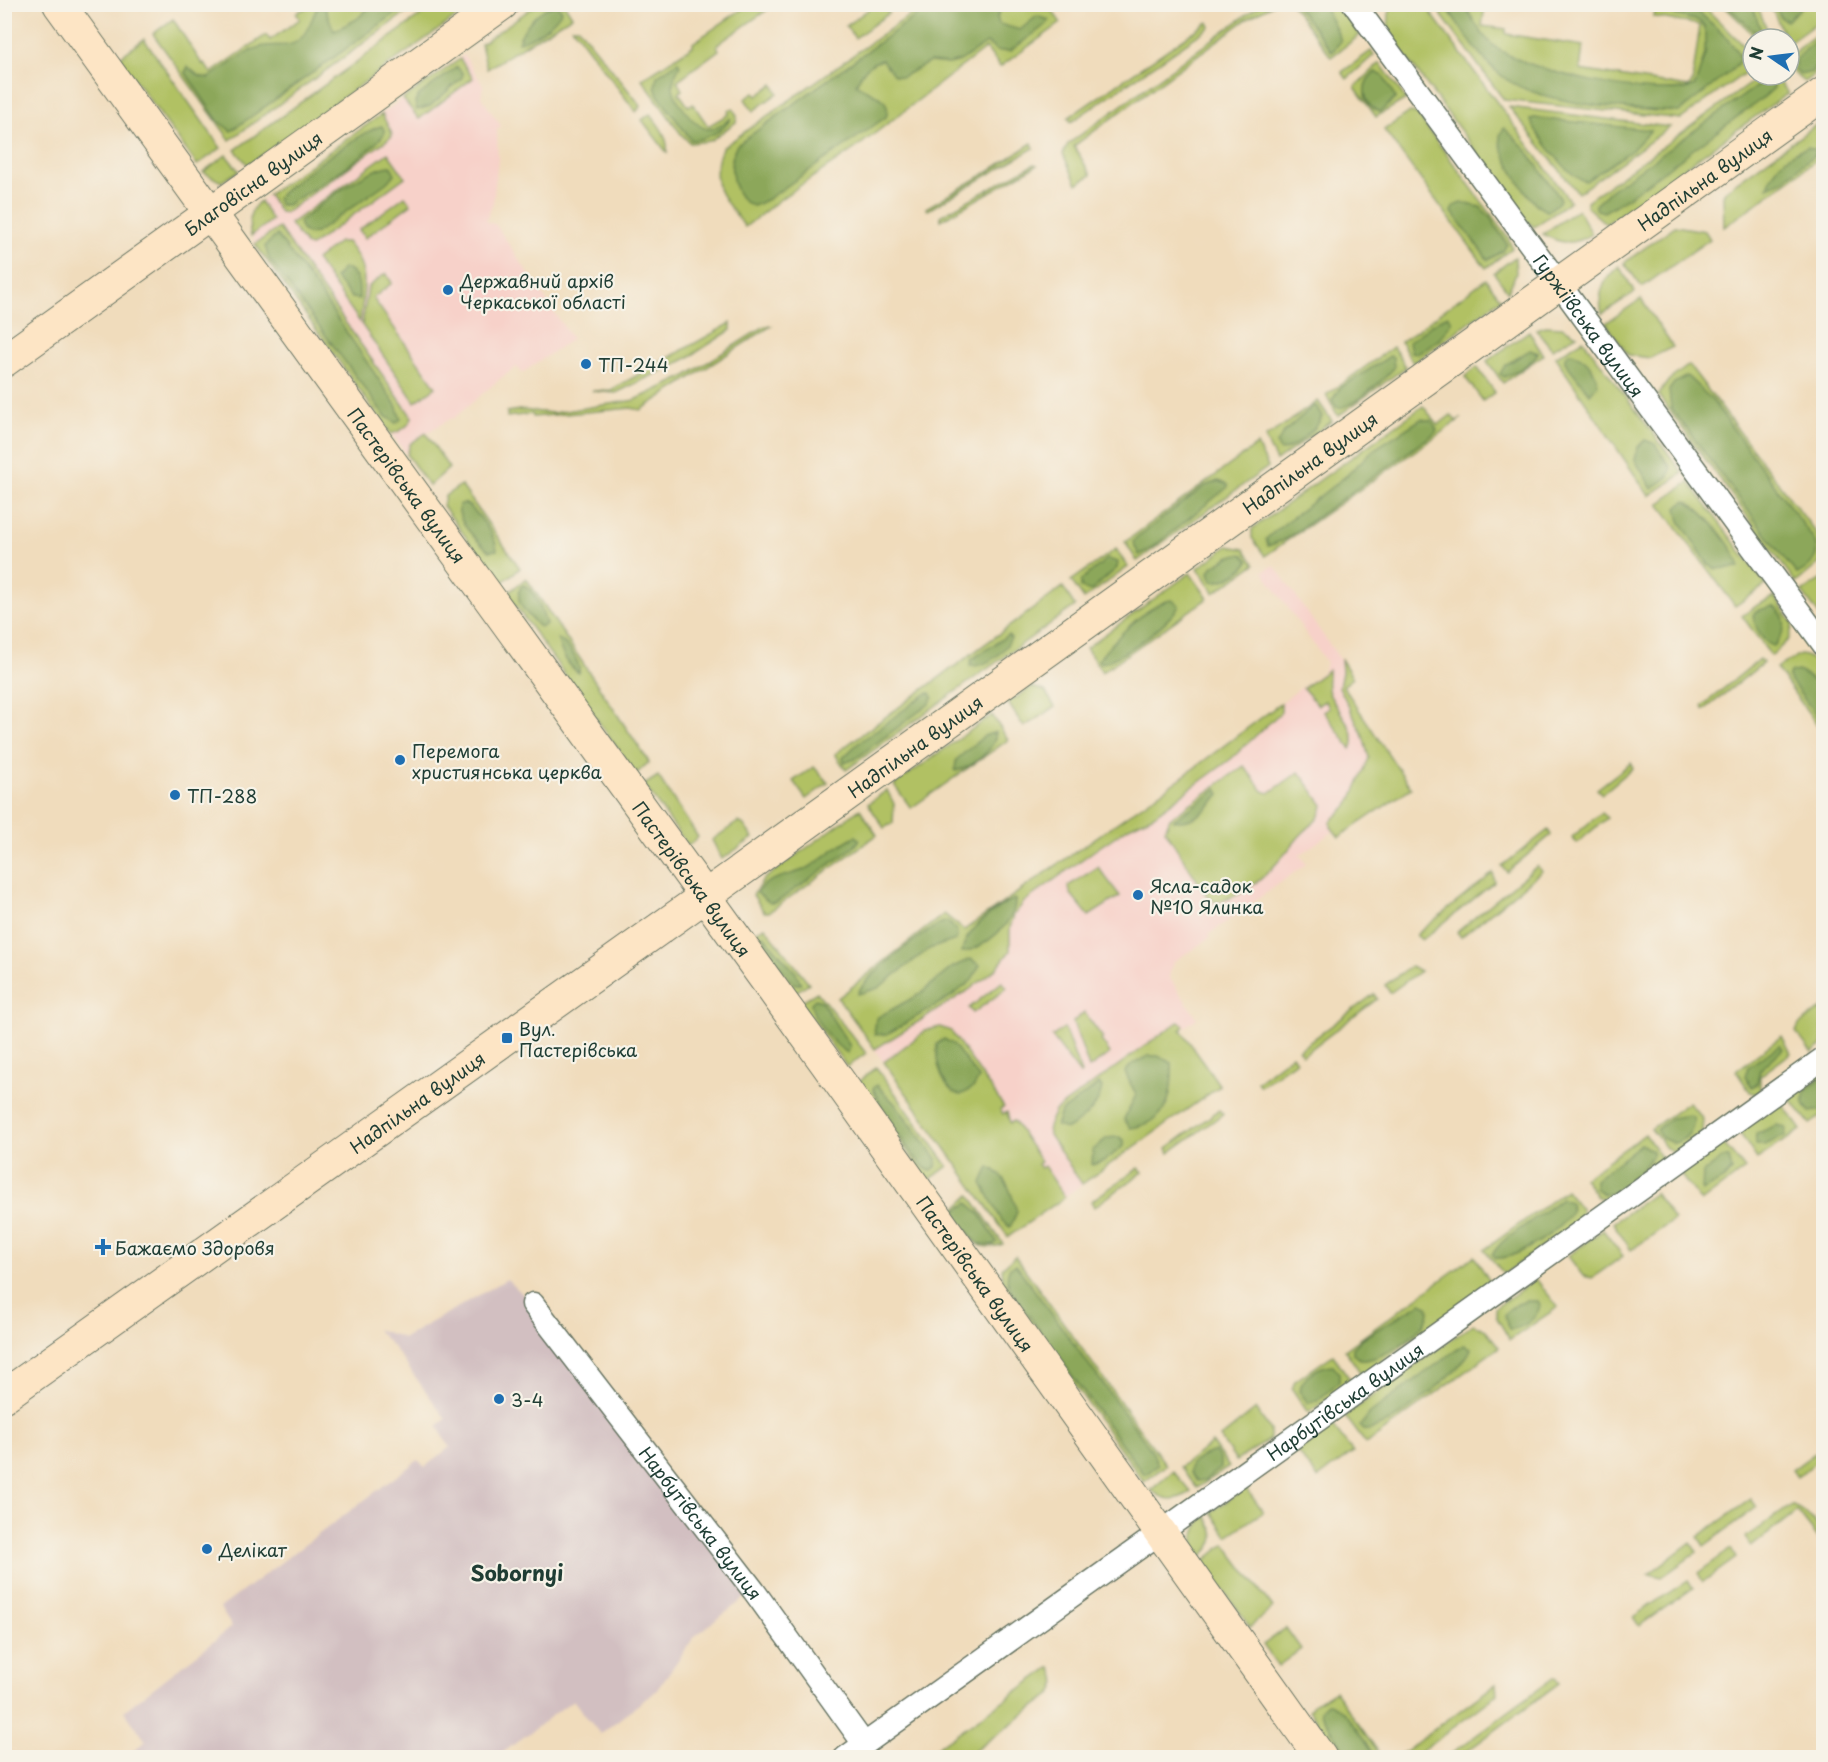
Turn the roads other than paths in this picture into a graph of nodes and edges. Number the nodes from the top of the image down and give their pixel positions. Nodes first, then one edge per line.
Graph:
1 (59, 4) edge
2 (502, 4) edge
3 (1354, 4) edge
4 (1824, 93) edge
5 (210, 214) junction
6 (1559, 284) junction
7 (4, 361) edge
8 (1824, 645) edge
9 (705, 897) junction
10 (1824, 1058) edge
11 (534, 1304) dead end
12 (4, 1396) edge
13 (1159, 1532) junction
14 (864, 1744) junction
15 (845, 1758) edge
16 (1321, 1758) edge

1 - 5 main road, Пастерівська вулиця
2 - 5 main road, Благовісна вулиця
3 - 6 street, Гуржіївська вулиця
4 - 6 main road, Надпільна вулиця
5 - 7 main road, Благовісна вулиця
5 - 9 main road, Пастерівська вулиця
6 - 8 street, Гуржіївська вулиця
6 - 9 main road, Надпільна вулиця
9 - 12 main road, Надпільна вулиця
9 - 13 main road, Пастерівська вулиця
10 - 13 street, Нарбутівська вулиця
11 - 14 street, Нарбутівська вулиця
13 - 14 street, Нарбутівська вулиця
13 - 16 main road, Пастерівська вулиця
14 - 15 street, Нарбутівська вулиця

